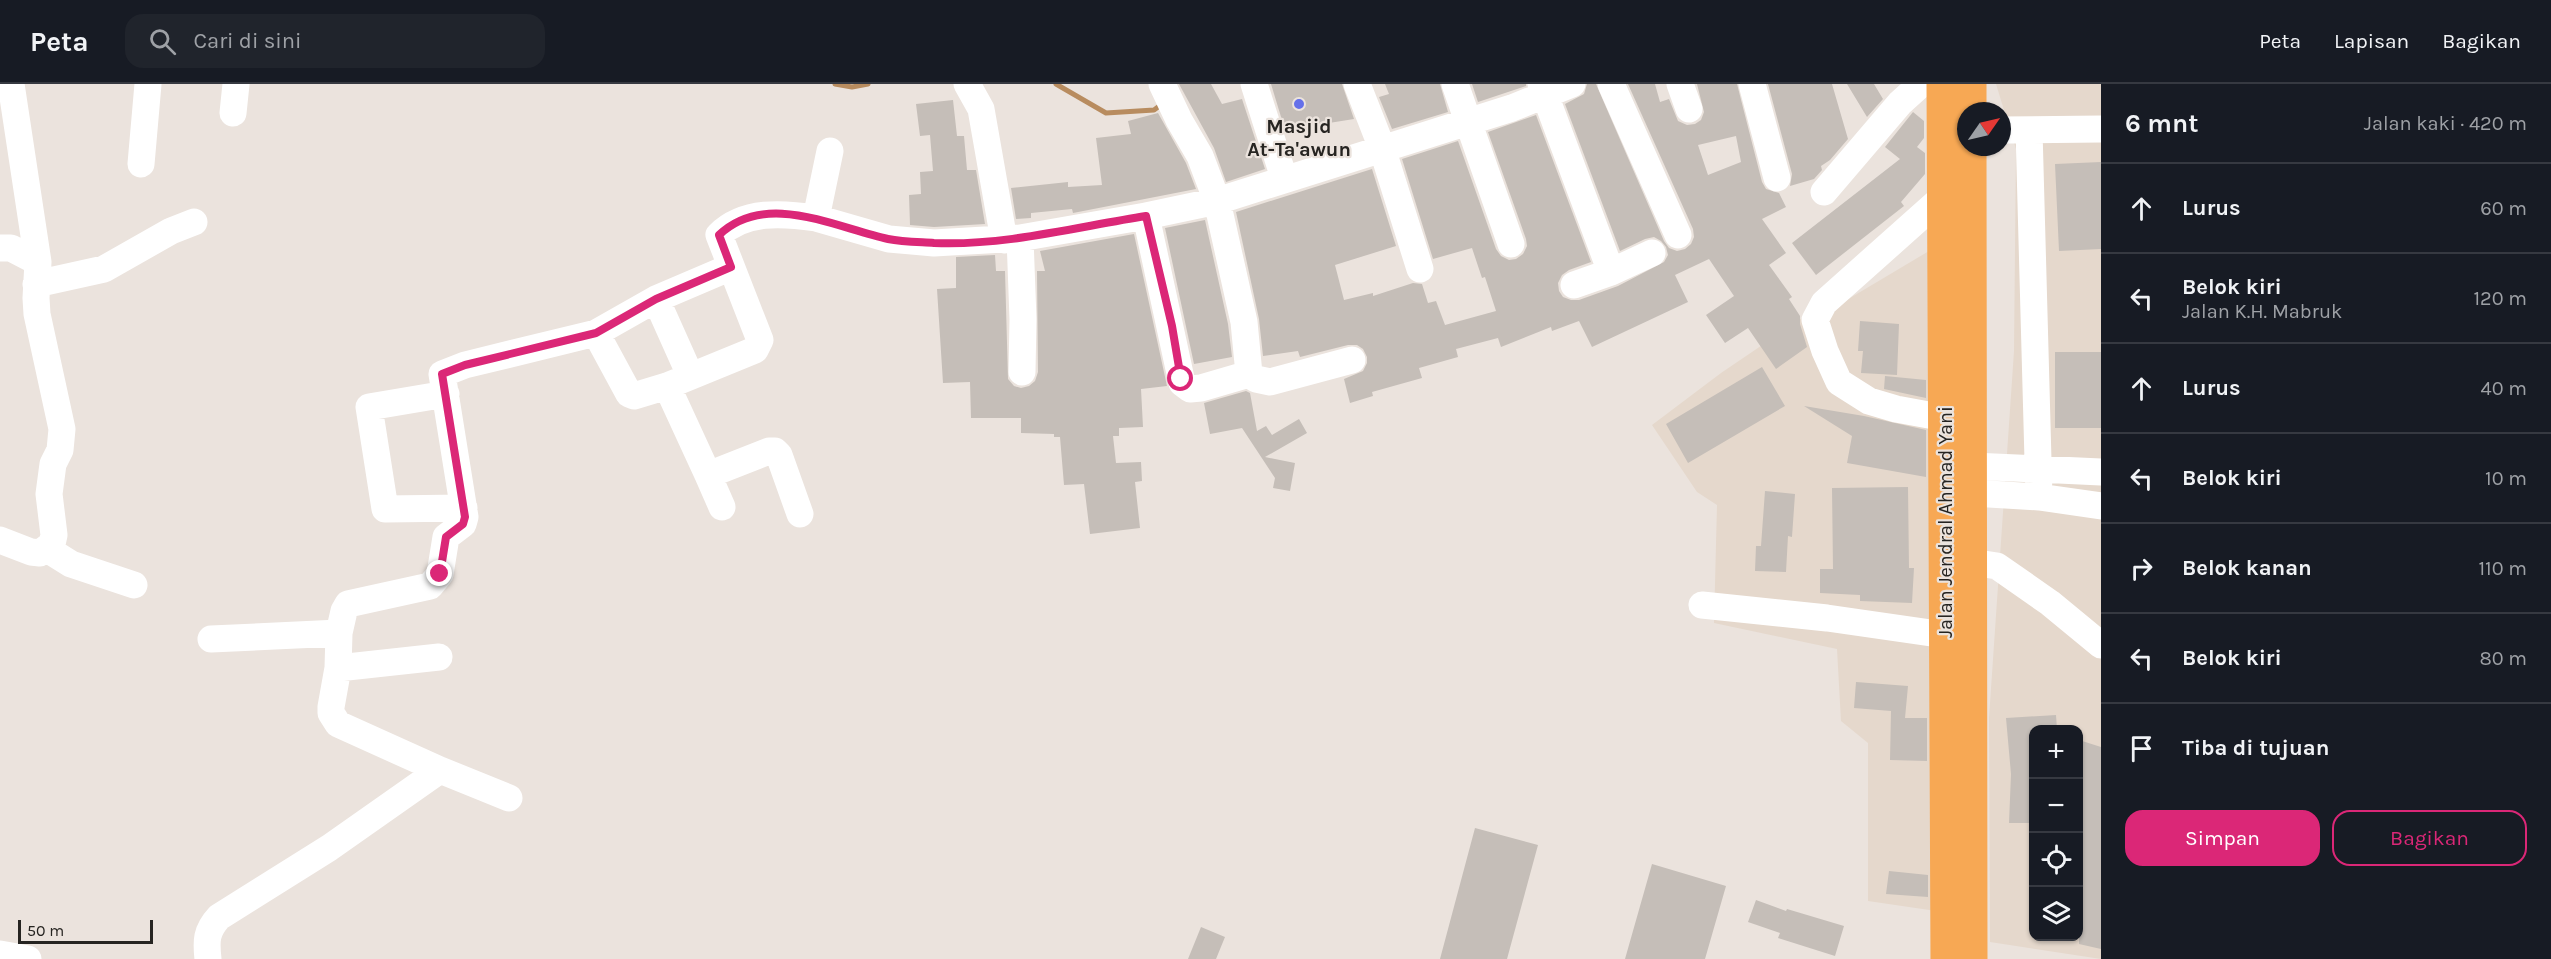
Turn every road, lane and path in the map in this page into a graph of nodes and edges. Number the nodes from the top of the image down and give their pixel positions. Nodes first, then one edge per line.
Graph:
1 (11, 84) edge
2 (148, 84) edge
3 (236, 84) edge
4 (967, 84) edge
5 (1162, 84) edge
6 (1254, 84) edge
7 (1357, 84) edge
8 (1455, 84) edge
9 (1572, 84) edge
10 (1611, 84) edge
11 (1752, 84) edge
12 (1921, 84) edge
13 (1943, 84) edge
14 (1970, 84) edge
15 (1543, 90) edge
16 (1970, 102) edge
17 (233, 113) dead end
18 (1470, 121) junction
19 (2101, 129) edge
20 (2011, 130) edge
21 (2029, 130) junction
22 (1382, 148) junction
23 (830, 151) dead end
24 (1970, 156) edge
25 (141, 164) dead end
26 (1284, 178) junction
27 (1777, 178) dead end
28 (1824, 192) dead end
29 (1944, 196) junction
30 (1217, 201) junction
31 (1146, 216) junction
32 (816, 218) junction
33 (194, 222) dead end
34 (1678, 235) dead end
35 (1012, 239) junction
36 (1511, 244) dead end
37 (0, 248) edge
38 (1652, 253) dead end
39 (731, 267) junction
40 (1420, 269) dead end
41 (1611, 272) junction
42 (37, 273) junction
43 (1574, 285) dead end
44 (656, 299) junction
45 (596, 333) junction
46 (1352, 360) dead end
47 (1022, 372) dead end
48 (1249, 374) junction
49 (679, 380) junction
50 (446, 394) junction
51 (1945, 418) junction
52 (2101, 472) edge
53 (708, 475) junction
54 (1972, 479) junction
55 (2039, 483) junction
56 (2101, 506) edge
57 (722, 507) dead end
58 (464, 508) junction
59 (800, 514) dead end
60 (0, 540) edge
61 (47, 549) junction
62 (1971, 562) junction
63 (134, 585) dead end
64 (1702, 605) dead end
65 (339, 633) junction
66 (1945, 635) junction
67 (211, 639) dead end
68 (2101, 645) edge
69 (439, 657) dead end
70 (338, 668) junction
71 (440, 770) junction
72 (509, 798) dead end
73 (0, 954) edge
74 (28, 959) edge
75 (208, 959) edge
76 (1947, 959) edge
77 (1971, 959) edge

1 - 42 street
2 - 25 street
3 - 17 street
4 - 35 street
5 - 30 street
6 - 26 street
7 - 22 street
8 - 18 street
9 - 15 street
10 - 34 street
11 - 27 street
12 - 28 street
13 - 29 highway, Jalan Jendral Ahmad Yani
14 - 16 highway
15 - 18 street
15 - 41 street
18 - 22 street
18 - 36 street
19 - 21 street
20 - 21 street
21 - 55 street
22 - 26 street
22 - 40 street
23 - 32 street
24 - 54 highway, Jalan Jendral Ahmad Yani
26 - 30 street
29 - 51 highway, Jalan Jendral Ahmad Yani
29 - 51 street
30 - 31 street
30 - 48 street
31 - 35 street
31 - 48 street
32 - 35 street
32 - 39 street
33 - 42 street
35 - 47 street
37 - 42 street
38 - 41 street
39 - 44 street
39 - 49 street
41 - 43 street
42 - 61 street
44 - 45 street
44 - 49 street
45 - 49 street
45 - 50 street
46 - 48 street
49 - 53 street
50 - 58 street
50 - 58 street
51 - 66 highway, Jalan Jendral Ahmad Yani
52 - 55 street
53 - 57 street
53 - 59 street
54 - 55 street
54 - 62 highway, Jalan Jendral Ahmad Yani
55 - 56 street
58 - 65 street
60 - 61 street
61 - 63 street
62 - 68 street
62 - 77 highway, Jalan Jendral Ahmad Yani
64 - 66 street
65 - 67 street
65 - 70 street
66 - 76 highway, Jalan Jendral Ahmad Yani
69 - 70 street
70 - 71 street
71 - 72 street
71 - 75 street
73 - 74 street

